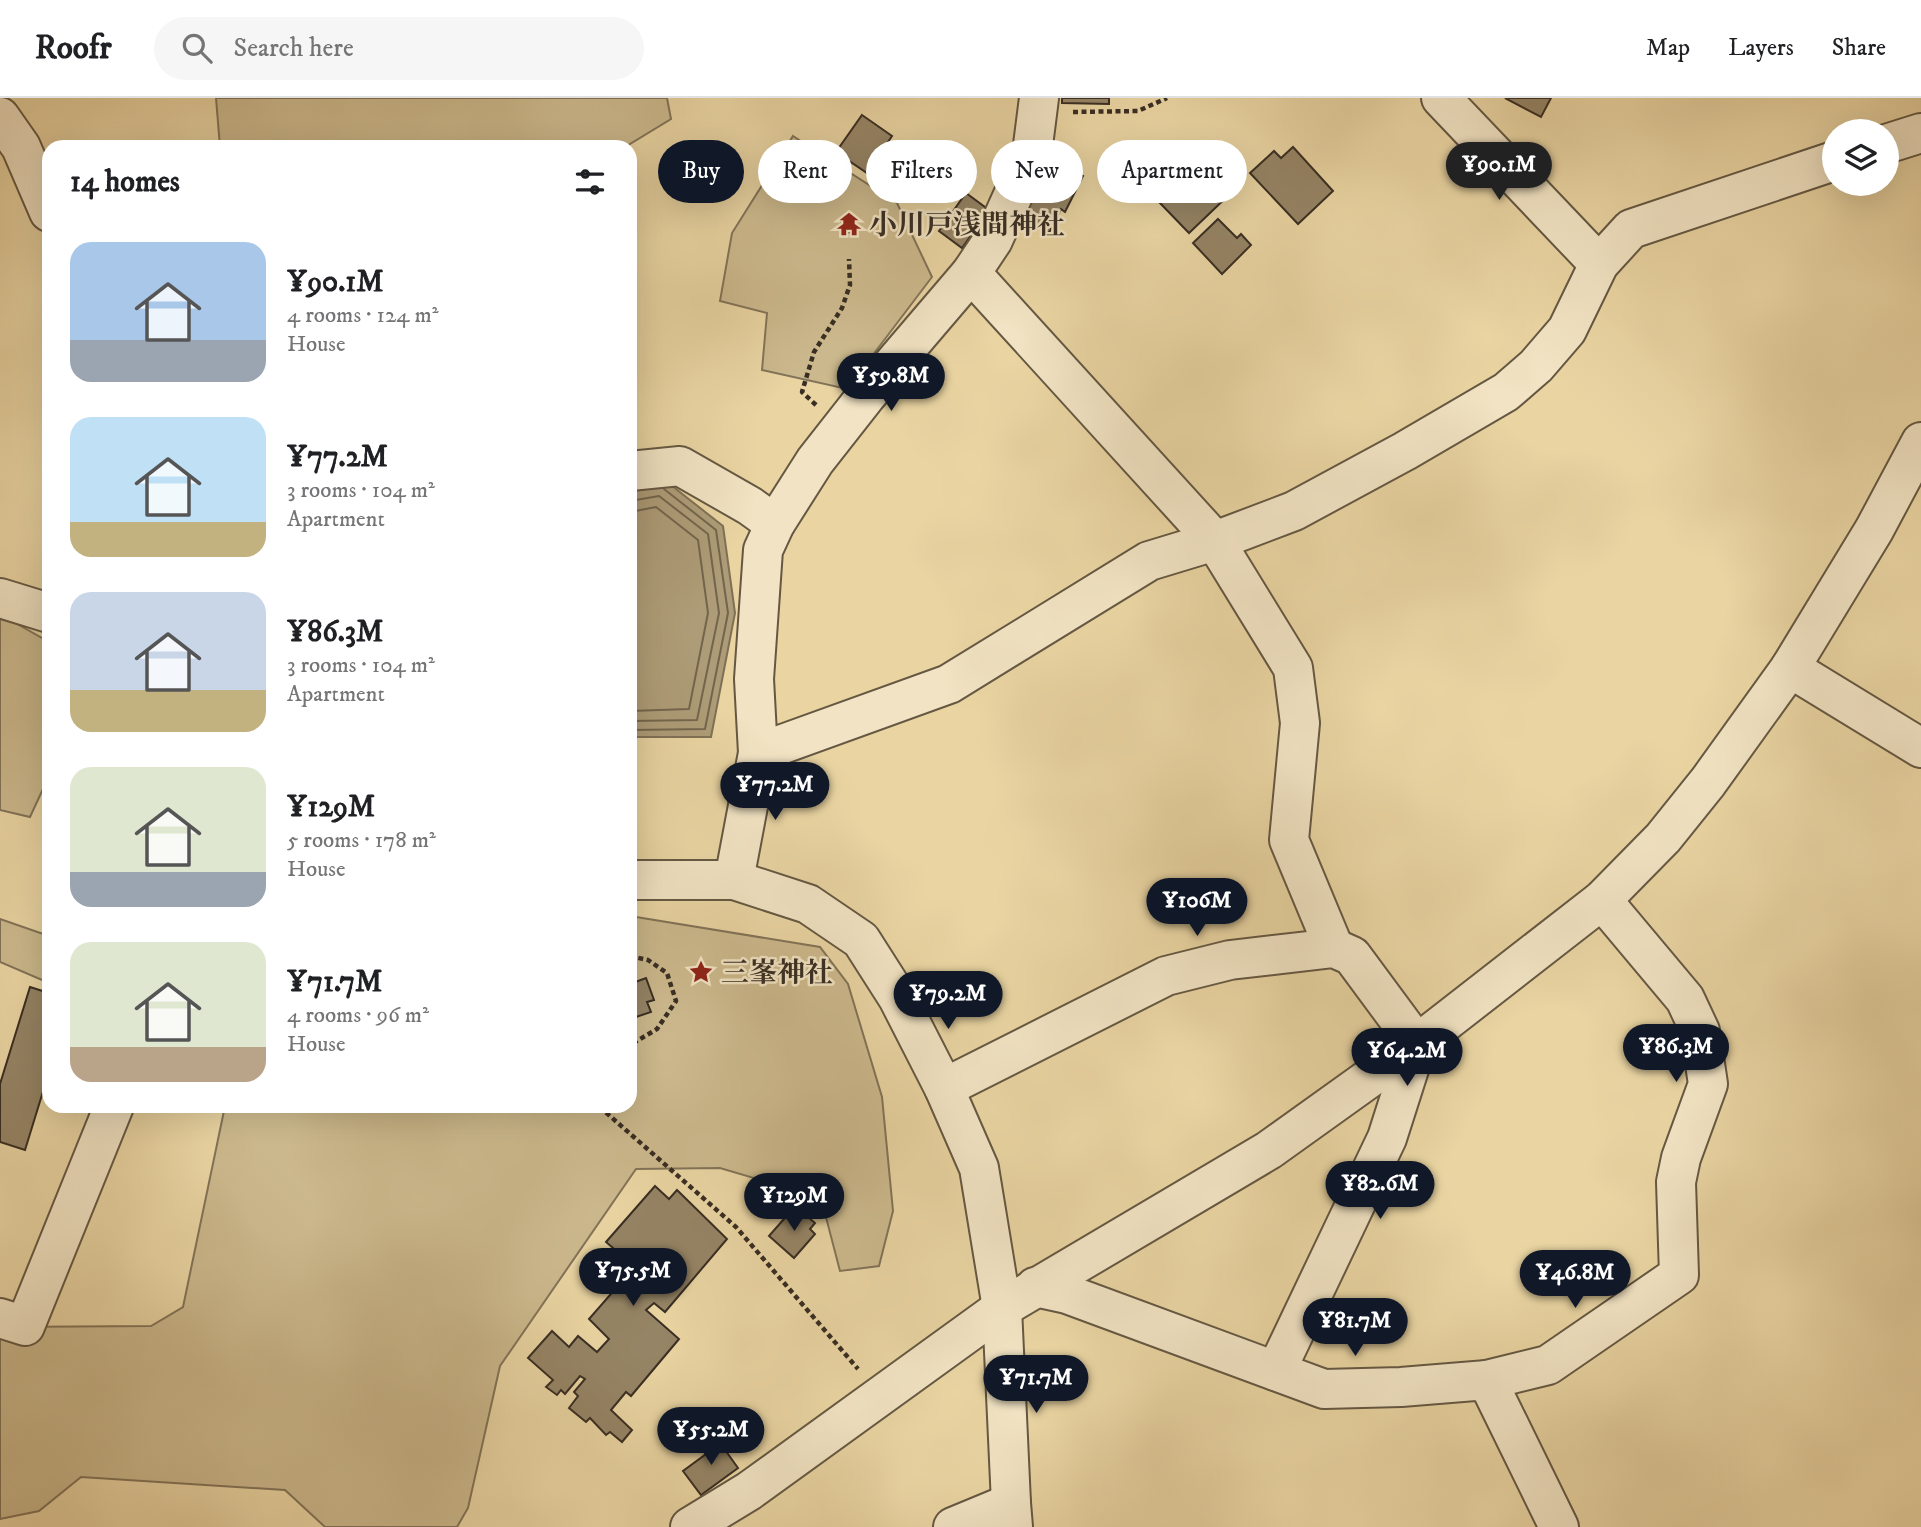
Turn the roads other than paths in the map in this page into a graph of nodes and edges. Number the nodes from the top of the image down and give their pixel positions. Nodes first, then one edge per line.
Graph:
1 (1441, 98) edge
2 (1038, 105) edge
3 (0, 117) edge
4 (1921, 133) edge
5 (1899, 140) edge
6 (1822, 166) edge
7 (42, 196) edge
8 (1599, 264) junction
9 (971, 273) junction
10 (1921, 442) edge
11 (637, 470) edge
12 (775, 524) junction
13 (1215, 541) junction
14 (0, 598) edge
15 (42, 611) edge
16 (1790, 668) junction
17 (1921, 748) edge
18 (758, 752) junction
19 (637, 880) edge
20 (734, 880) junction
21 (1602, 900) junction
22 (1334, 948) junction
23 (1417, 1044) junction
24 (944, 1088) junction
25 (111, 1113) edge
26 (1035, 1287) junction
27 (1002, 1308) junction
28 (0, 1318) edge
29 (1276, 1371) junction
30 (1487, 1380) junction
31 (1012, 1515) edge
32 (690, 1527) edge
33 (953, 1527) edge
34 (1559, 1527) edge

1 - 8 street
2 - 9 street
3 - 7 street
4 - 5 street
6 - 8 street
8 - 13 street
9 - 12 street
9 - 13 street
10 - 16 street
11 - 12 street
12 - 18 street
13 - 18 street
13 - 22 street
14 - 15 street
16 - 17 street
16 - 21 street
18 - 20 street
19 - 20 street
20 - 24 street
21 - 23 street
21 - 30 street
22 - 23 street
22 - 24 street
23 - 26 street
23 - 29 street
24 - 27 street
25 - 28 street
26 - 27 street
26 - 29 street
27 - 31 street
27 - 32 street
29 - 30 street
30 - 34 street
31 - 33 street

